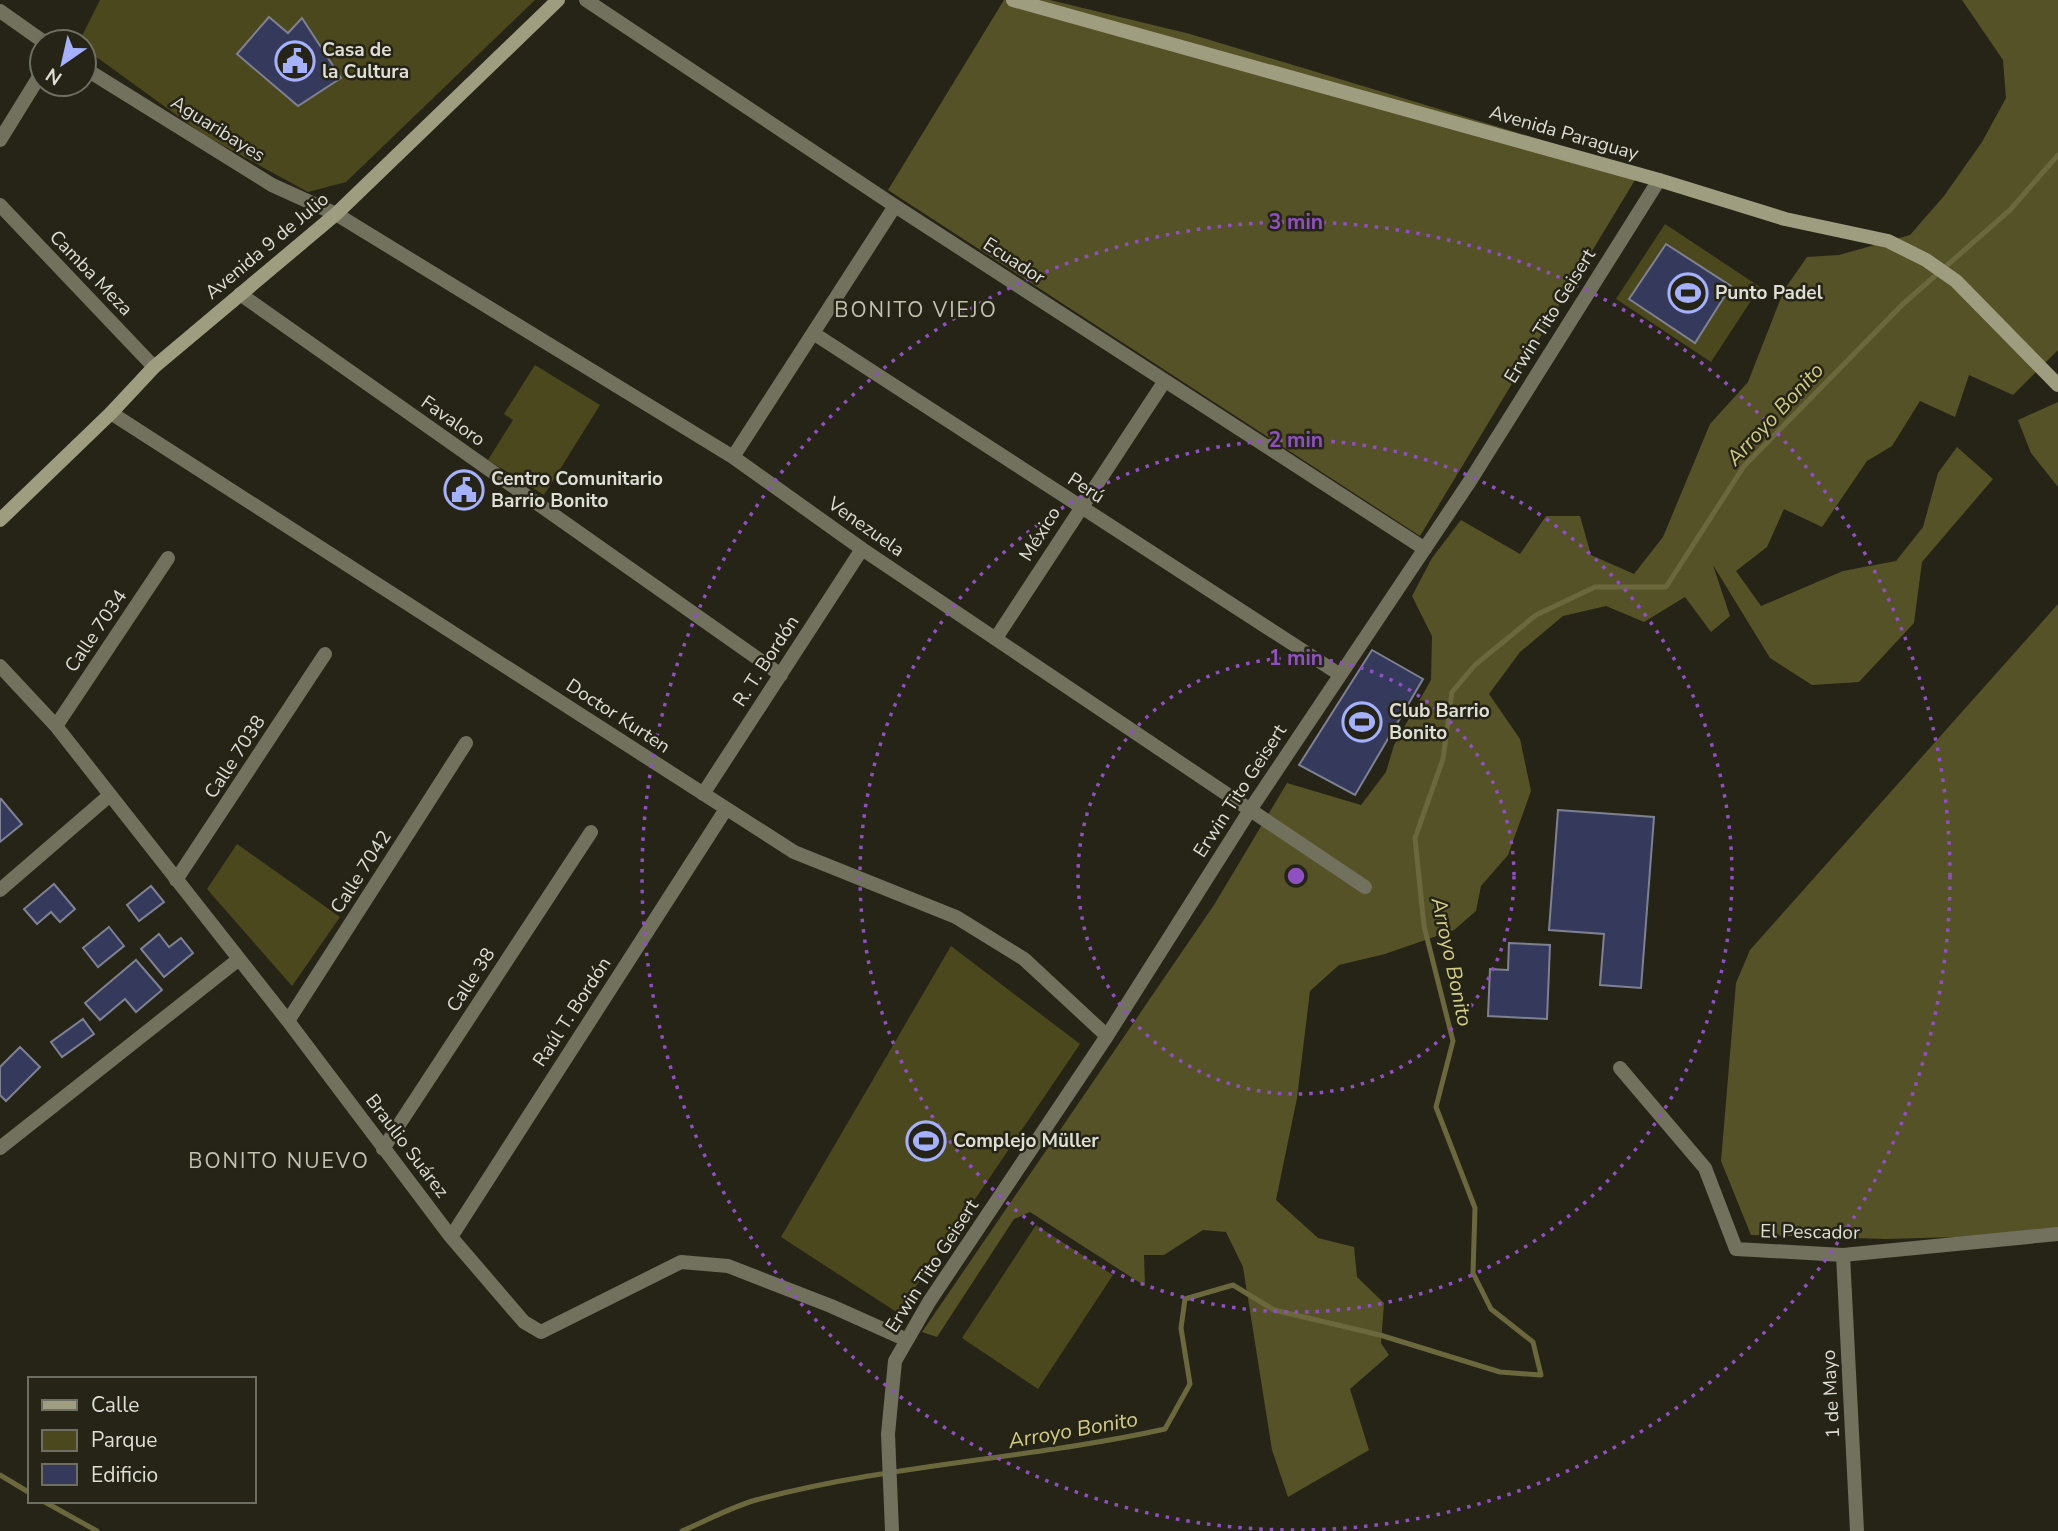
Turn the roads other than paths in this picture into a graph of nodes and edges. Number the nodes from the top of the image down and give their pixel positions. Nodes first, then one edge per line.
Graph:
1 (558, 0) edge
2 (586, 0) edge
3 (1013, 0) edge
4 (0, 11) edge
5 (28, 31) edge
6 (98, 77) edge
7 (28, 95) edge
8 (0, 140) edge
9 (1658, 180) junction
10 (0, 205) edge
11 (895, 206) junction
12 (336, 214) junction
13 (240, 294) junction
14 (813, 334) junction
15 (153, 367) junction
16 (1164, 382) junction
17 (2058, 385) edge
18 (111, 413) junction
19 (733, 457) junction
20 (1080, 507) junction
21 (0, 520) edge
22 (862, 549) junction
23 (1425, 549) junction
24 (168, 558) dead end
25 (996, 638) junction
26 (325, 654) dead end
27 (0, 666) edge
28 (1339, 674) junction
29 (781, 675) junction
30 (56, 726) junction
31 (466, 743) dead end
32 (703, 794) junction
33 (110, 795) junction
34 (726, 809) junction
35 (1250, 810) junction
36 (591, 832) dead end
37 (176, 880) junction
38 (1365, 887) dead end
39 (0, 890) edge
40 (239, 959) junction
41 (288, 1021) junction
42 (1107, 1036) junction
43 (1620, 1068) dead end
44 (0, 1148) edge
45 (383, 1149) junction
46 (2058, 1234) edge
47 (451, 1237) junction
48 (1843, 1255) junction
49 (907, 1340) junction
50 (892, 1531) edge
51 (1857, 1531) edge

1 - 12 main road, Avenida 9 de Julio
2 - 11 street, Ecuador
3 - 9 main road, Avenida Paraguay
4 - 5 street
6 - 12 street, Aguaribayes
7 - 8 street
9 - 17 main road, Avenida Paraguay
9 - 23 street, Erwin Tito Geisert
10 - 15 street, Camba Meza
11 - 14 street
11 - 16 street, Ecuador
12 - 13 main road, Avenida 9 de Julio
12 - 19 street, Venezuela
13 - 15 main road, Avenida 9 de Julio
13 - 29 street, Favaloro
14 - 19 street
14 - 20 street, Perú
15 - 18 main road, Avenida 9 de Julio
16 - 20 street, México
16 - 23 street, Ecuador
18 - 21 main road, Avenida 9 de Julio
18 - 32 street, Doctor Kurten
19 - 22 street, Venezuela
20 - 25 street, México
20 - 28 street, Perú
22 - 25 street, Venezuela
22 - 29 street, R. T. Bordón
23 - 28 street, Erwin Tito Geisert
24 - 30 street, Calle 7034
25 - 35 street, Venezuela
26 - 37 street, Calle 7038
27 - 30 street, Braulio Suárez
28 - 35 street, Erwin Tito Geisert
29 - 32 street, R. T. Bordón
30 - 33 street, Braulio Suárez
31 - 41 street, Calle 7042
32 - 34 street, Doctor Kurten
33 - 37 street, Braulio Suárez
33 - 39 street
34 - 42 street, Doctor Kurten
34 - 47 street, Raúl T. Bordón
35 - 38 street, Venezuela
35 - 42 street, Erwin Tito Geisert
36 - 45 street, Calle 38
37 - 40 street, Braulio Suárez
40 - 41 street, Braulio Suárez
40 - 44 street
41 - 45 street, Braulio Suárez
42 - 49 street, Erwin Tito Geisert
43 - 48 street, El Pescador
45 - 47 street, Braulio Suárez
46 - 48 street, El Pescador
47 - 49 street, Braulio Suárez
48 - 51 street, 1 de Mayo
49 - 50 street, Erwin Tito Geisert

